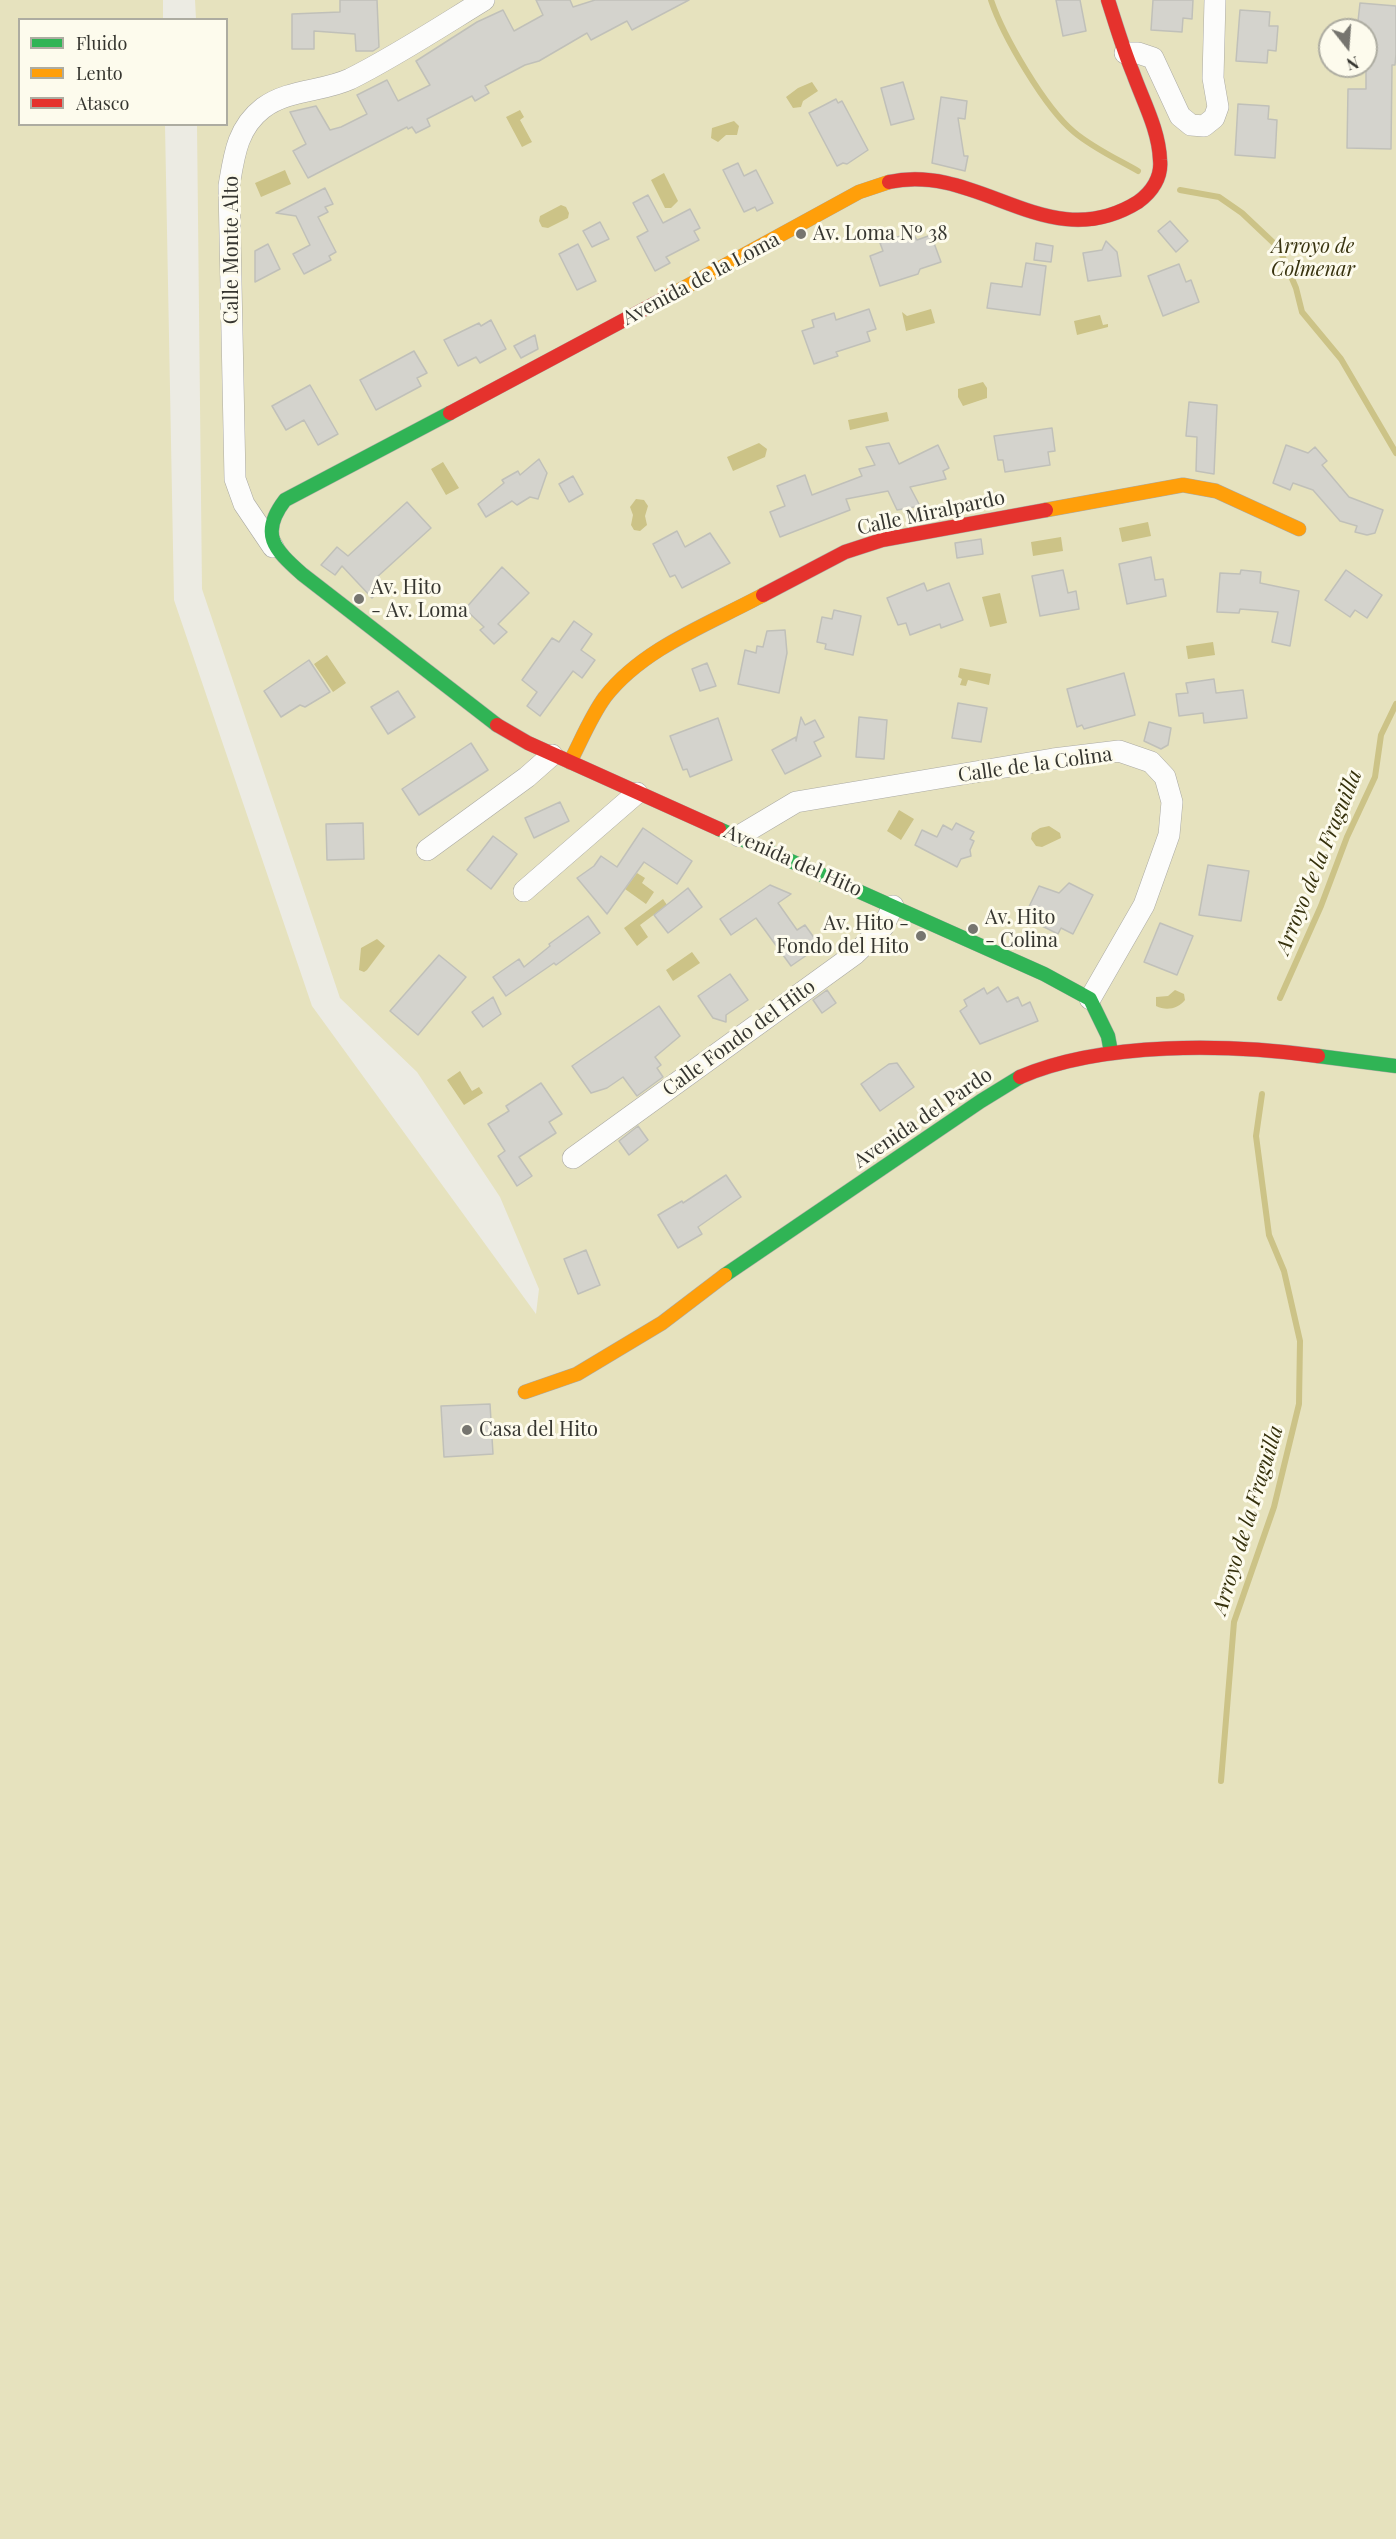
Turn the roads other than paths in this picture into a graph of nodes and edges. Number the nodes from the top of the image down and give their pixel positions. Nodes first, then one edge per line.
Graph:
1 (484, 0) edge
2 (1108, 0) edge
3 (1215, 0) edge
4 (1125, 53) junction
5 (244, 504) junction
6 (278, 508) junction
7 (1299, 530) dead end
8 (279, 554) junction
9 (561, 759) junction
10 (637, 793) junction
11 (739, 836) junction
12 (427, 850) dead end
13 (524, 891) dead end
14 (893, 906) junction
15 (1090, 999) junction
16 (1111, 1052) junction
17 (1396, 1066) edge
18 (573, 1158) dead end
19 (525, 1392) dead end

1 - 5 street, Calle Monte Alto
2 - 4 street, Avenida de la Loma
3 - 4 street
4 - 6 street, Avenida de la Loma
5 - 6 street
5 - 8 street, Calle Monte Alto
6 - 8 street
7 - 9 street, Calle Miralpardo
8 - 9 street, Avenida del Hito
9 - 10 street, Avenida del Hito
9 - 12 street
10 - 11 street, Avenida del Hito
10 - 13 street
11 - 14 street, Avenida del Hito
11 - 15 street, Calle de la Colina
14 - 15 street, Avenida del Hito
14 - 18 street, Calle Fondo del Hito
15 - 16 street
16 - 17 street, Avenida del Pardo
16 - 19 street, Avenida del Pardo

